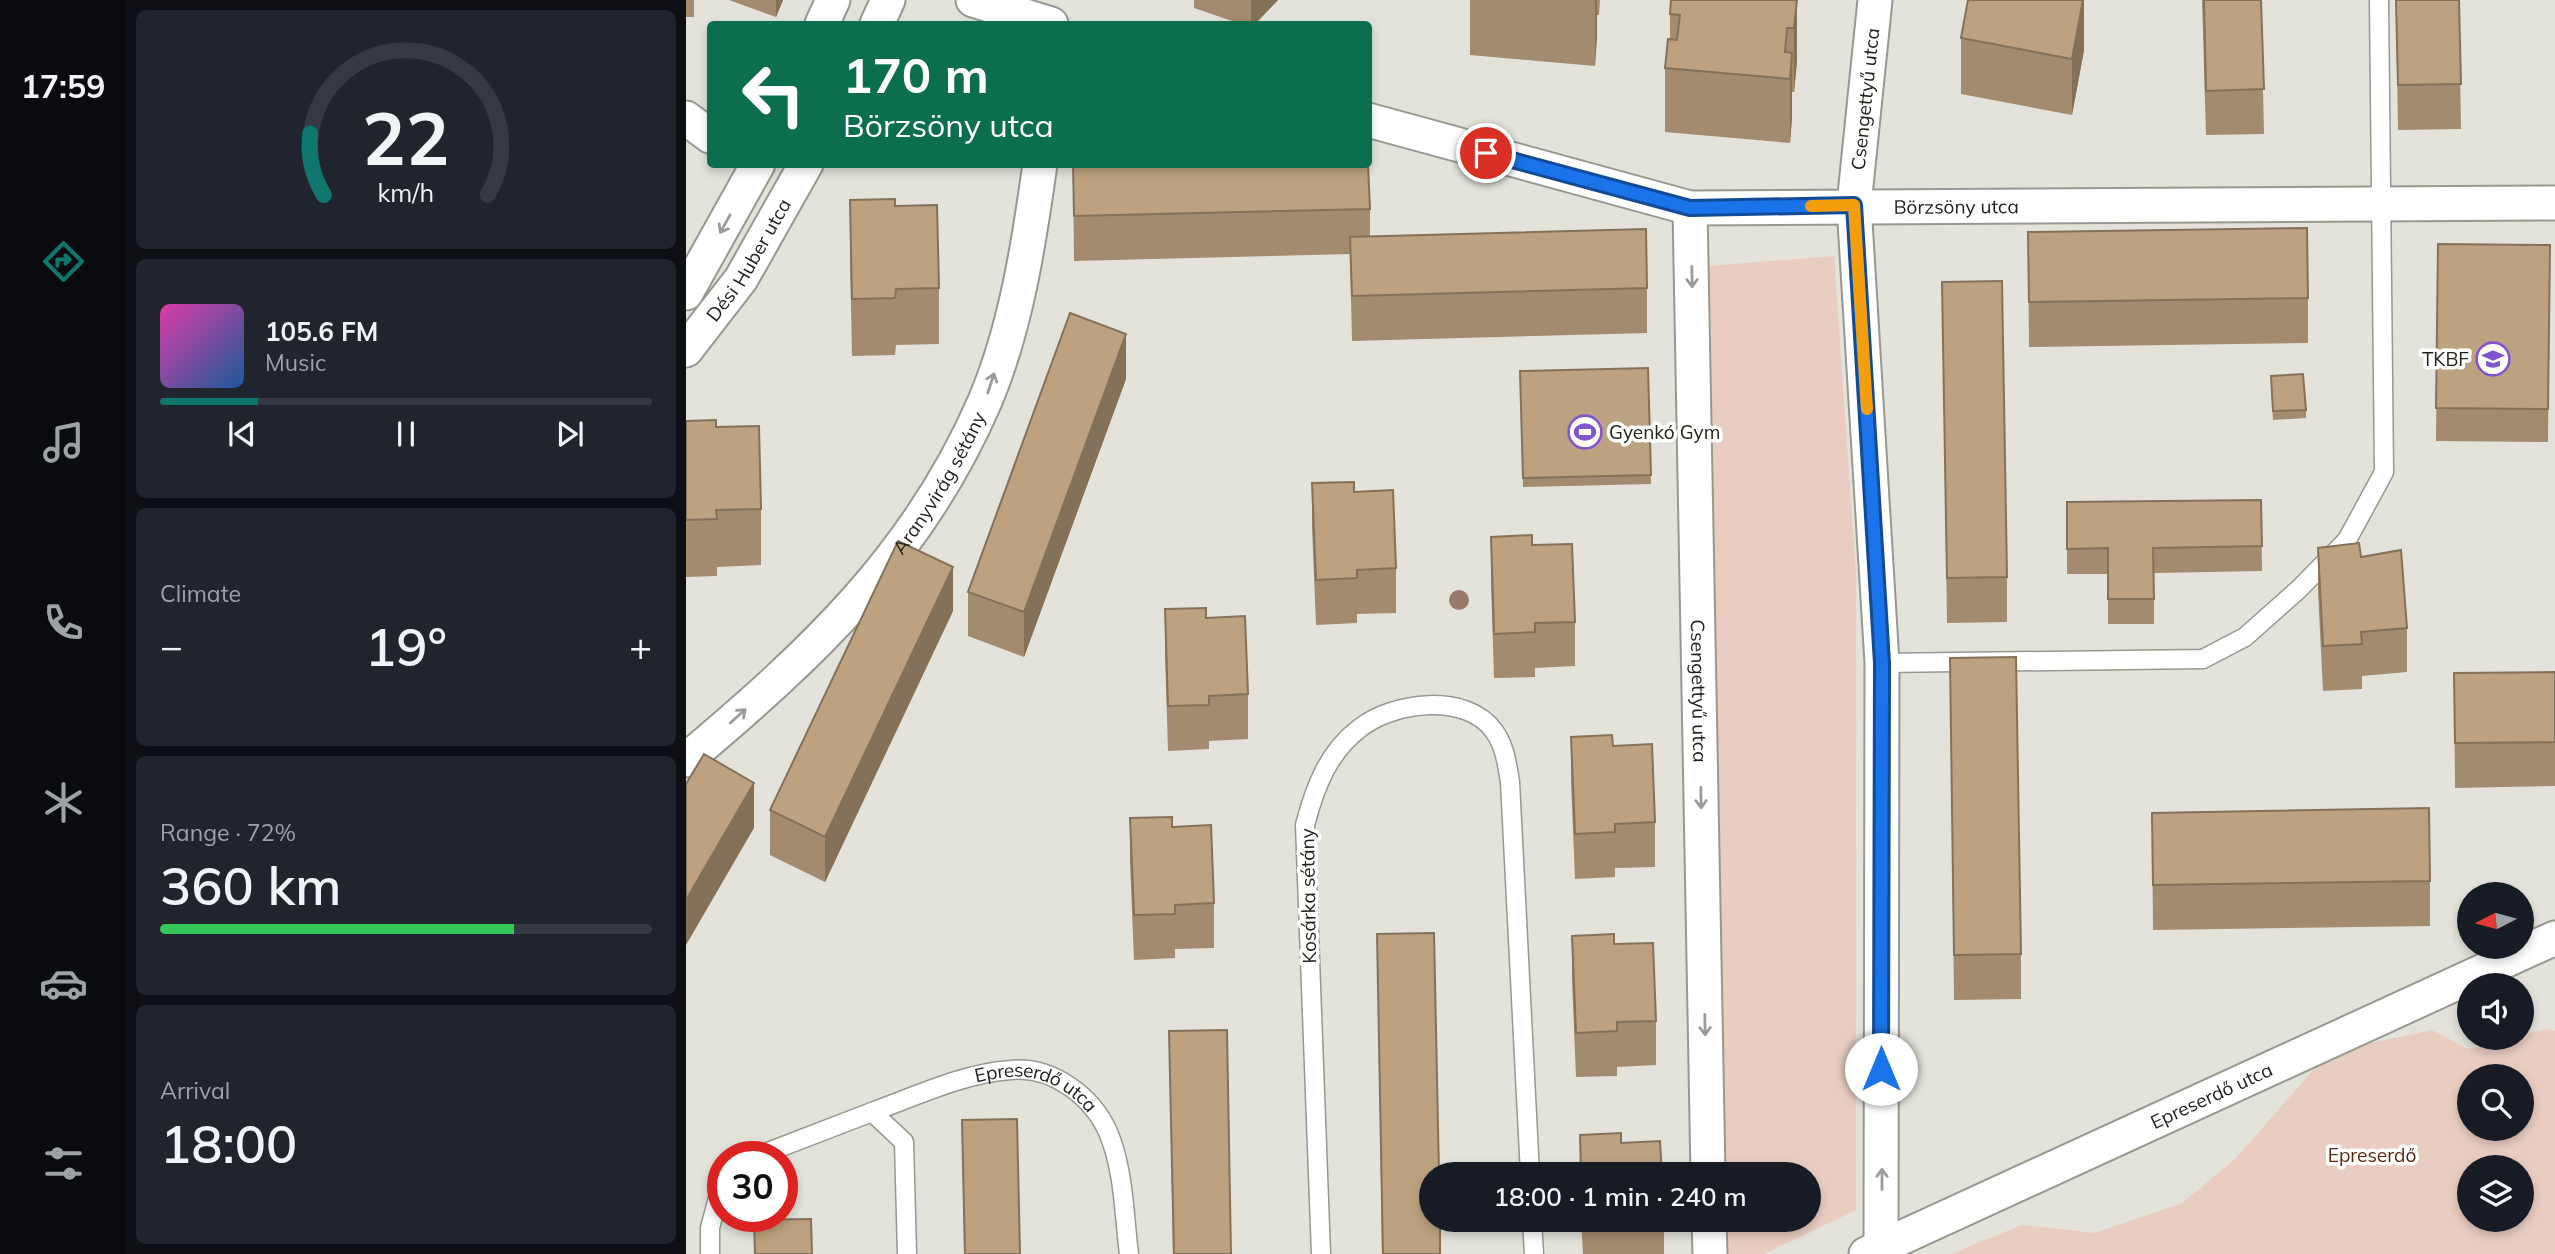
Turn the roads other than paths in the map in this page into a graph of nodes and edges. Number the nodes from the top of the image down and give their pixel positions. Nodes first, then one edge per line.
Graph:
1 (833, 0) edge
2 (888, 0) edge
3 (973, 0) edge
4 (1875, 0) edge
5 (2379, 0) edge
6 (823, 21) edge
7 (878, 21) edge
8 (1035, 21) edge
9 (686, 118) edge
10 (1372, 121) edge
11 (707, 134) edge
12 (753, 168) edge
13 (804, 168) edge
14 (1039, 168) edge
15 (2555, 203) edge
16 (1854, 205) junction
17 (2383, 206) junction
18 (1690, 208) junction
19 (686, 293) edge
20 (686, 350) edge
21 (1882, 663) junction
22 (686, 760) edge
23 (2555, 938) edge
24 (872, 1112) junction
25 (797, 1141) edge
26 (1529, 1162) edge
27 (1708, 1162) edge
28 (710, 1232) edge
29 (1533, 1232) edge
30 (1709, 1232) edge
31 (1874, 1251) edge
32 (710, 1254) edge
33 (907, 1254) edge
34 (1129, 1254) edge
35 (1321, 1254) edge
36 (1534, 1254) edge
37 (1710, 1254) edge

1 - 6 street
2 - 7 street
3 - 8 street
4 - 16 street, Csengettyű utca
5 - 17 lane
9 - 11 street
10 - 18 street, Börzsöny utca
12 -> 19 street, Dési Huber utca
13 - 20 street, Dési Huber utca
22 -> 14 street, Aranyvirág sétány
15 - 17 street, Börzsöny utca
16 - 17 street, Börzsöny utca
16 - 18 street, Börzsöny utca
16 - 21 street, Csengettyű utca
17 - 21 lane
18 -> 27 street, Csengettyű utca
31 -> 21 street, Csengettyű utca
23 - 31 street, Epreserdő utca
24 - 25 lane, Epreserdő utca
24 - 33 lane
24 - 34 lane, Epreserdő utca
26 - 35 lane, Kosárka sétány
28 - 32 lane
29 - 36 lane
30 - 37 street

